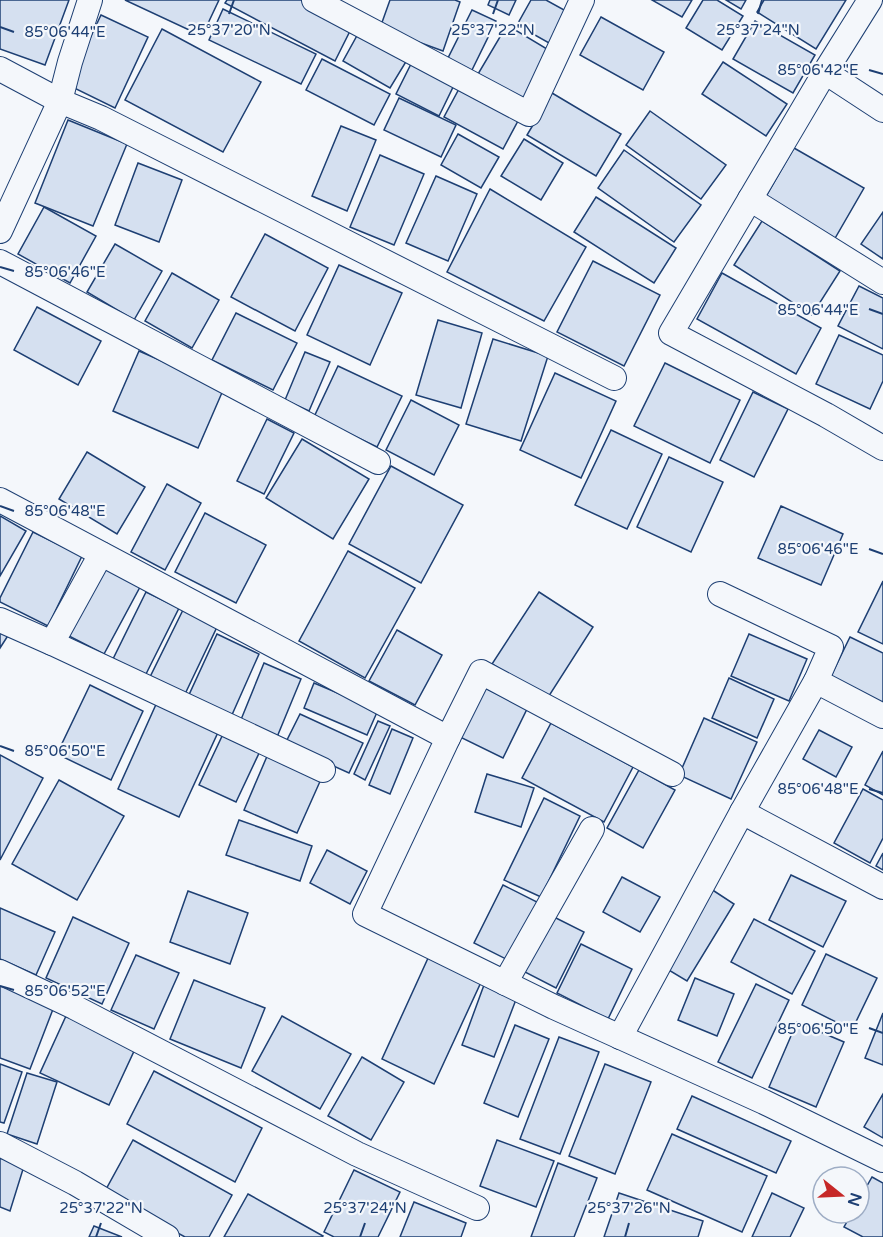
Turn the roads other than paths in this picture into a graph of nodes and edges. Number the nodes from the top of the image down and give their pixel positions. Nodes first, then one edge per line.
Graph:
1 (90, 0) edge
2 (314, 0) edge
3 (582, 0) edge
4 (870, 0) edge
5 (0, 69) edge
6 (825, 72) junction
7 (60, 101) junction
8 (883, 110) edge
9 (750, 199) junction
10 (0, 231) edge
11 (0, 262) edge
12 (883, 282) edge
13 (614, 378) dead end
14 (883, 448) edge
15 (378, 462) dead end
16 (0, 500) edge
17 (102, 554) junction
18 (720, 594) dead end
19 (0, 620) edge
20 (52, 643) junction
21 (816, 681) junction
22 (883, 716) edge
23 (448, 738) junction
24 (323, 770) dead end
25 (672, 774) dead end
26 (742, 812) junction
27 (592, 829) dead end
28 (883, 887) edge
29 (0, 972) edge
30 (505, 983) junction
31 (620, 1037) junction
32 (0, 1144) edge
33 (883, 1160) edge
34 (477, 1208) dead end
35 (167, 1237) edge

1 - 7 street
2 - 3 street
4 - 6 street
5 - 7 street
6 - 8 street
6 - 9 street
7 - 10 street
7 - 13 street
9 - 12 street
9 - 14 street
11 - 15 street
16 - 17 street
17 - 20 street
17 - 23 street
18 - 21 street
19 - 20 street
20 - 24 street
21 - 22 street
21 - 26 street
23 - 25 street
23 - 30 street
26 - 28 street
26 - 31 street
27 - 30 street
29 - 34 street
30 - 31 street
31 - 33 street
32 - 35 street

